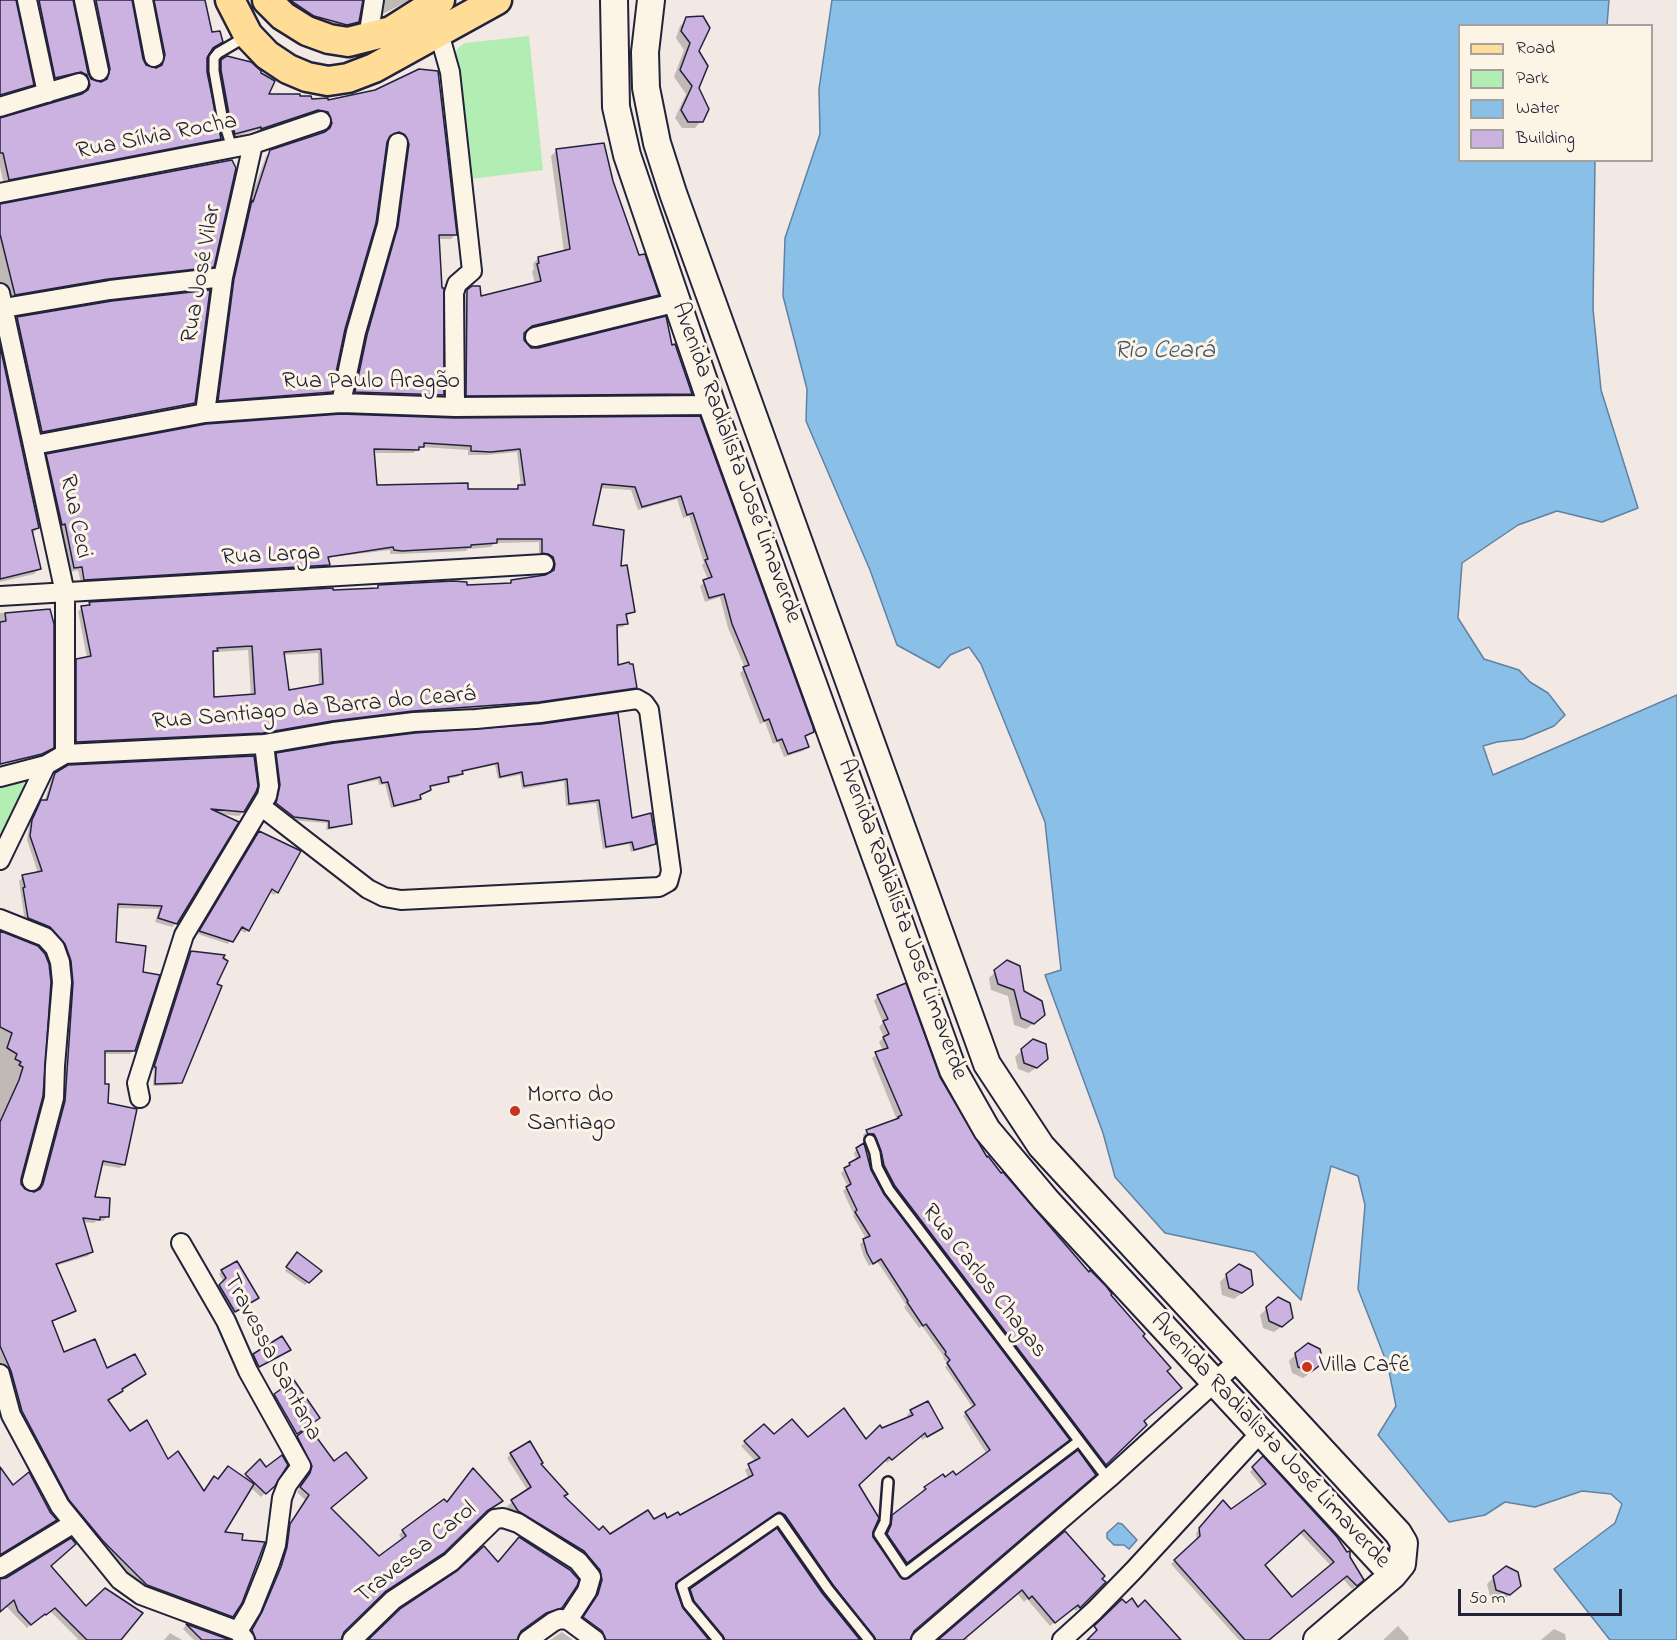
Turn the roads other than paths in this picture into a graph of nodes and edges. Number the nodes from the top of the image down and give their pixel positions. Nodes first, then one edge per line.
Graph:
1 (27, 0) edge
2 (84, 0) edge
3 (142, 0) edge
4 (230, 0) edge
5 (267, 0) edge
6 (374, 0) edge
7 (440, 0) edge
8 (497, 0) edge
9 (614, 0) edge
10 (651, 0) edge
11 (439, 33) junction
12 (248, 35) junction
13 (368, 38) junction
14 (154, 57) dead end
15 (99, 71) dead end
16 (79, 84) dead end
17 (47, 93) junction
18 (0, 107) edge
19 (321, 121) dead end
20 (398, 143) dead end
21 (253, 144) junction
22 (232, 148) junction
23 (0, 193) edge
24 (223, 278) junction
25 (2, 300) edge
26 (678, 302) junction
27 (535, 337) dead end
28 (341, 404) junction
29 (712, 405) junction
30 (455, 407) junction
31 (205, 412) junction
32 (34, 446) junction
33 (544, 564) dead end
34 (65, 592) junction
35 (0, 596) edge
36 (842, 663) junction
37 (810, 673) junction
38 (860, 711) junction
39 (828, 721) junction
40 (264, 744) junction
41 (65, 754) junction
42 (46, 765) junction
43 (0, 777) edge
44 (261, 807) junction
45 (0, 860) edge
46 (0, 919) edge
47 (140, 1098) dead end
48 (870, 1140) dead end
49 (32, 1181) dead end
50 (181, 1242) dead end
51 (1238, 1361) junction
52 (0, 1374) edge
53 (1215, 1382) junction
54 (6, 1417) edge
55 (1261, 1432) junction
56 (1079, 1441) junction
57 (1108, 1479) junction
58 (888, 1482) dead end
59 (74, 1523) junction
60 (0, 1568) edge
61 (1393, 1575) junction
62 (568, 1620) junction
63 (241, 1636) edge
64 (352, 1640) edge
65 (528, 1640) edge
66 (595, 1640) edge
67 (718, 1640) edge
68 (869, 1640) edge
69 (921, 1640) edge
70 (1062, 1640) edge
71 (1317, 1640) edge

1 - 17 street
2 - 15 street
3 - 14 street
4 - 12 main road
5 - 13 main road
6 - 13 street
7 - 13 main road
8 - 11 main road
9 - 26 main road, Avenida Radialista José Limaverde
10 - 36 main road, Avenida Radialista José Limaverde
11 - 12 main road
11 - 30 street
12 - 22 lane
16 - 17 street
17 - 18 street
19 - 21 street, Rua Sílvia Rocha
20 - 28 street
21 - 22 street, Rua Sílvia Rocha
21 - 24 street, Rua José Vilar
22 - 23 street, Rua Sílvia Rocha
24 - 25 street
24 - 31 street, Rua José Vilar
25 - 32 street, Rua Ceci
26 - 27 street
26 - 29 main road, Avenida Radialista José Limaverde
28 - 30 street, Rua Paulo Aragão
28 - 31 street, Rua Paulo Aragão
29 - 30 street, Rua Paulo Aragão
29 - 37 main road, Avenida Radialista José Limaverde
31 - 32 street, Rua Paulo Aragão
32 - 34 street, Rua Ceci
33 - 34 street, Rua Larga
34 - 35 street, Rua Larga
34 - 41 street, Rua Ceci
36 - 37 main road
36 - 38 main road, Avenida Radialista José Limaverde
37 - 39 main road, Avenida Radialista José Limaverde
38 - 39 main road
38 - 51 main road, Avenida Radialista José Limaverde
39 - 53 main road, Avenida Radialista José Limaverde
40 - 41 street, Rua Santiago da Barra do Ceará
40 - 44 street
40 - 44 street, Rua Santiago da Barra do Ceará
41 - 42 street, Rua Santiago da Barra do Ceará
42 - 43 street, Rua Santiago da Barra do Ceará
42 - 45 street
44 - 47 street
46 - 49 street
48 - 56 lane, Rua Carlos Chagas
50 - 63 street, Travessa Santana
51 - 53 street
51 - 61 main road, Avenida Radialista José Limaverde
52 - 54 street
53 - 55 main road, Avenida Radialista José Limaverde
53 - 57 street
54 - 59 street
55 - 61 main road, Avenida Radialista José Limaverde
55 - 70 street
56 - 57 lane, Rua Carlos Chagas
56 - 58 lane
57 - 69 street
59 - 60 street
59 - 63 street
61 - 71 main road
62 - 64 street, Travessa Carol
62 - 65 street
62 - 66 street
67 - 68 lane

